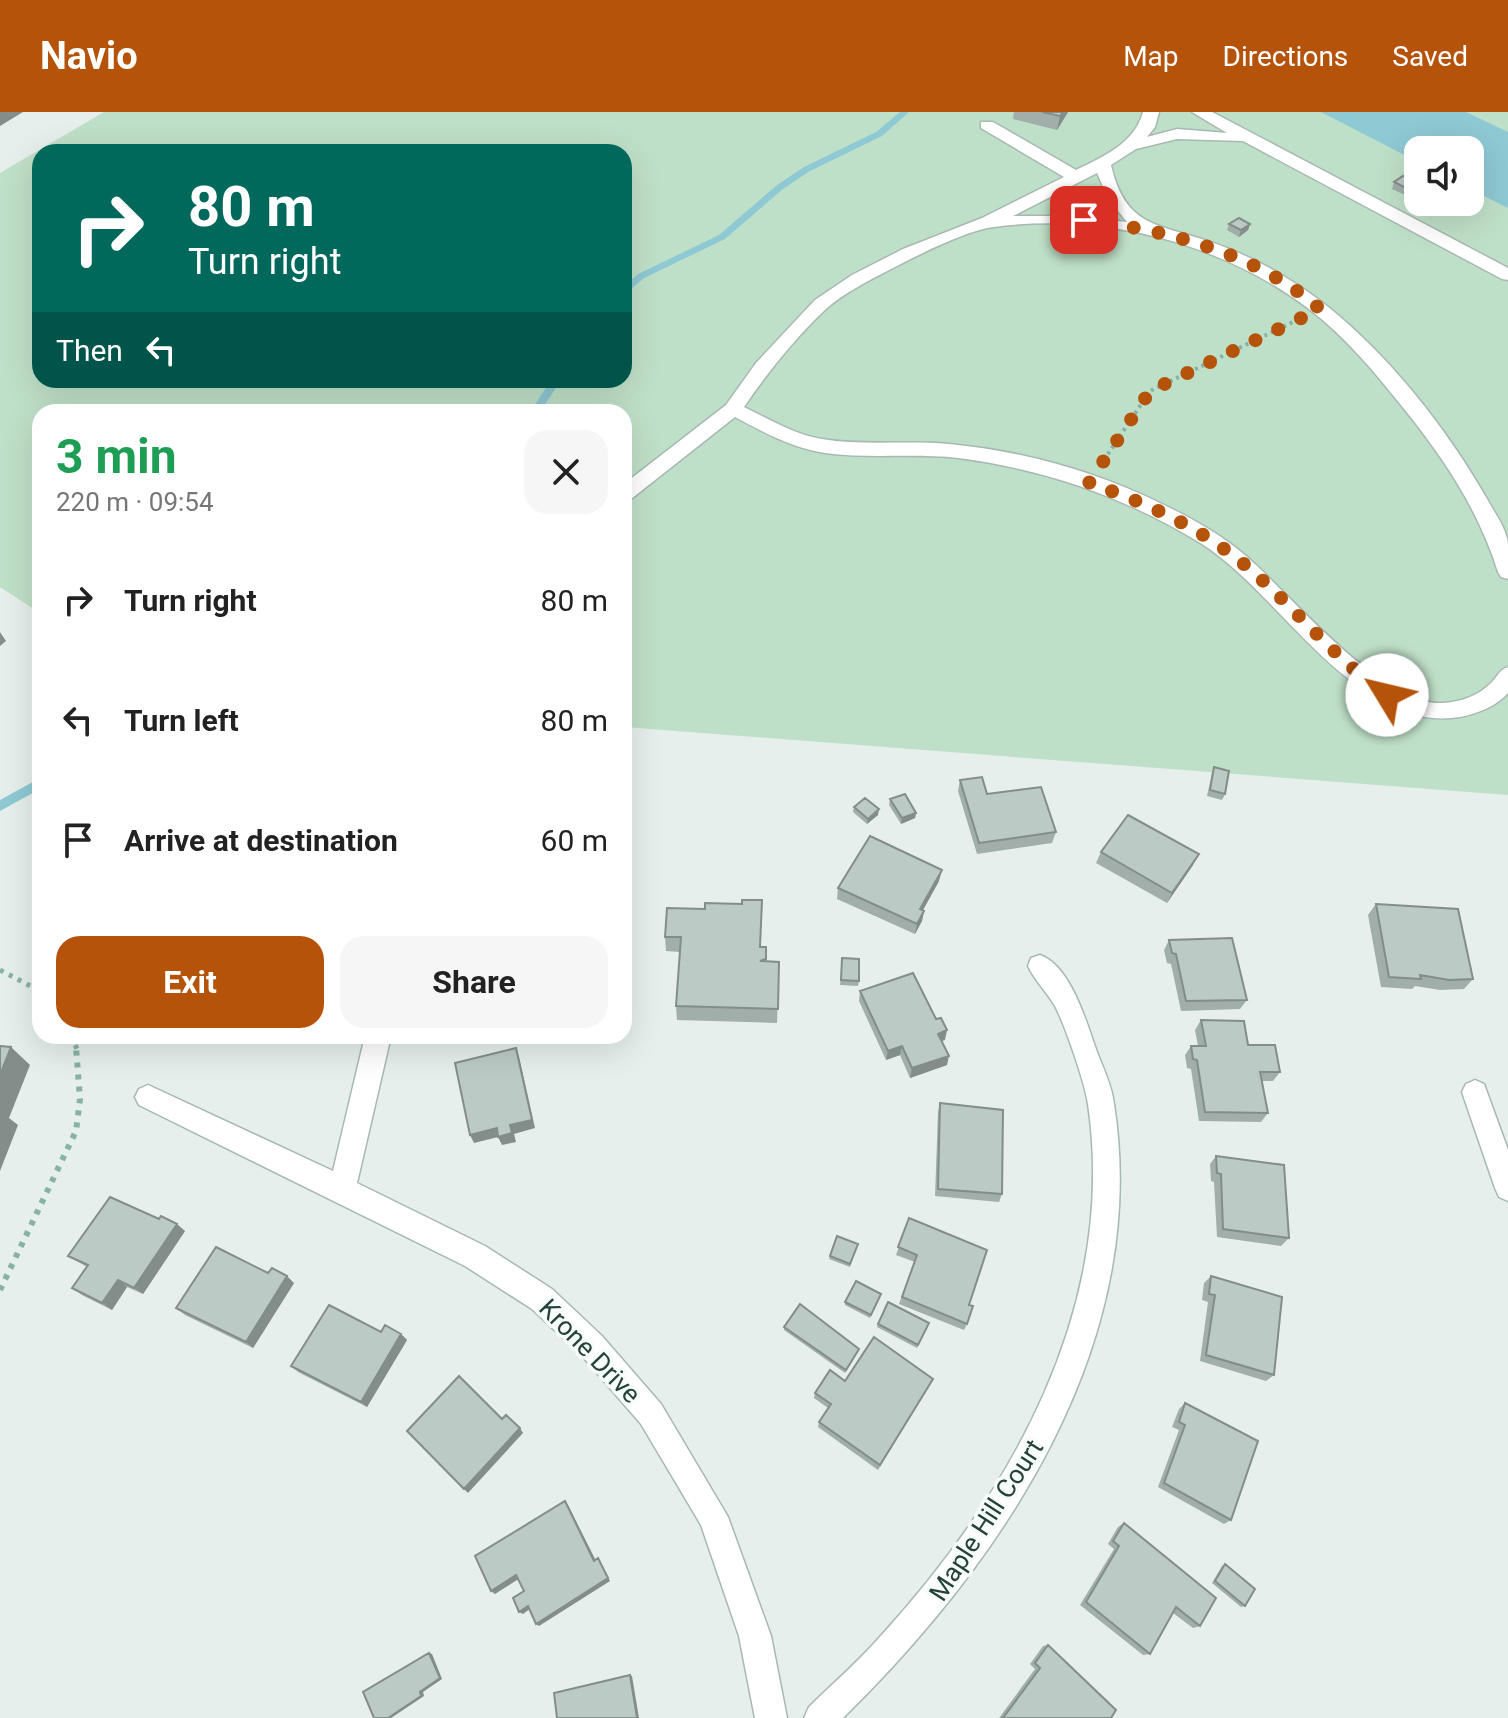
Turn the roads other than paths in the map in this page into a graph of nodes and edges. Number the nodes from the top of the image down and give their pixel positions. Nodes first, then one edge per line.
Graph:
1 (1151, 112) edge
2 (1200, 112) edge
3 (987, 125) dead end
4 (1251, 140) junction
5 (1130, 146) junction
6 (1103, 163) junction
7 (1074, 176) junction
8 (988, 222) junction
9 (1148, 230) junction
10 (1508, 275) edge
11 (733, 409) junction
12 (632, 488) edge
13 (1508, 572) edge
14 (1508, 675) edge
15 (1040, 966) dead end
16 (376, 1044) edge
17 (1475, 1092) dead end
18 (148, 1097) dead end
19 (1508, 1188) edge
20 (342, 1189) junction
21 (771, 1718) edge
22 (820, 1718) edge

1 - 5 street
2 - 4 street
3 - 7 street
4 - 5 street
4 - 10 street
5 - 6 street
6 - 7 street
6 - 9 street
7 - 8 street
8 - 9 street
8 - 11 street
9 - 13 street
11 - 12 street
11 - 14 street
15 - 22 street, Maple Hill Court
16 - 20 street
17 - 19 street
18 - 20 street, Krone Drive
20 - 21 street, Krone Drive

